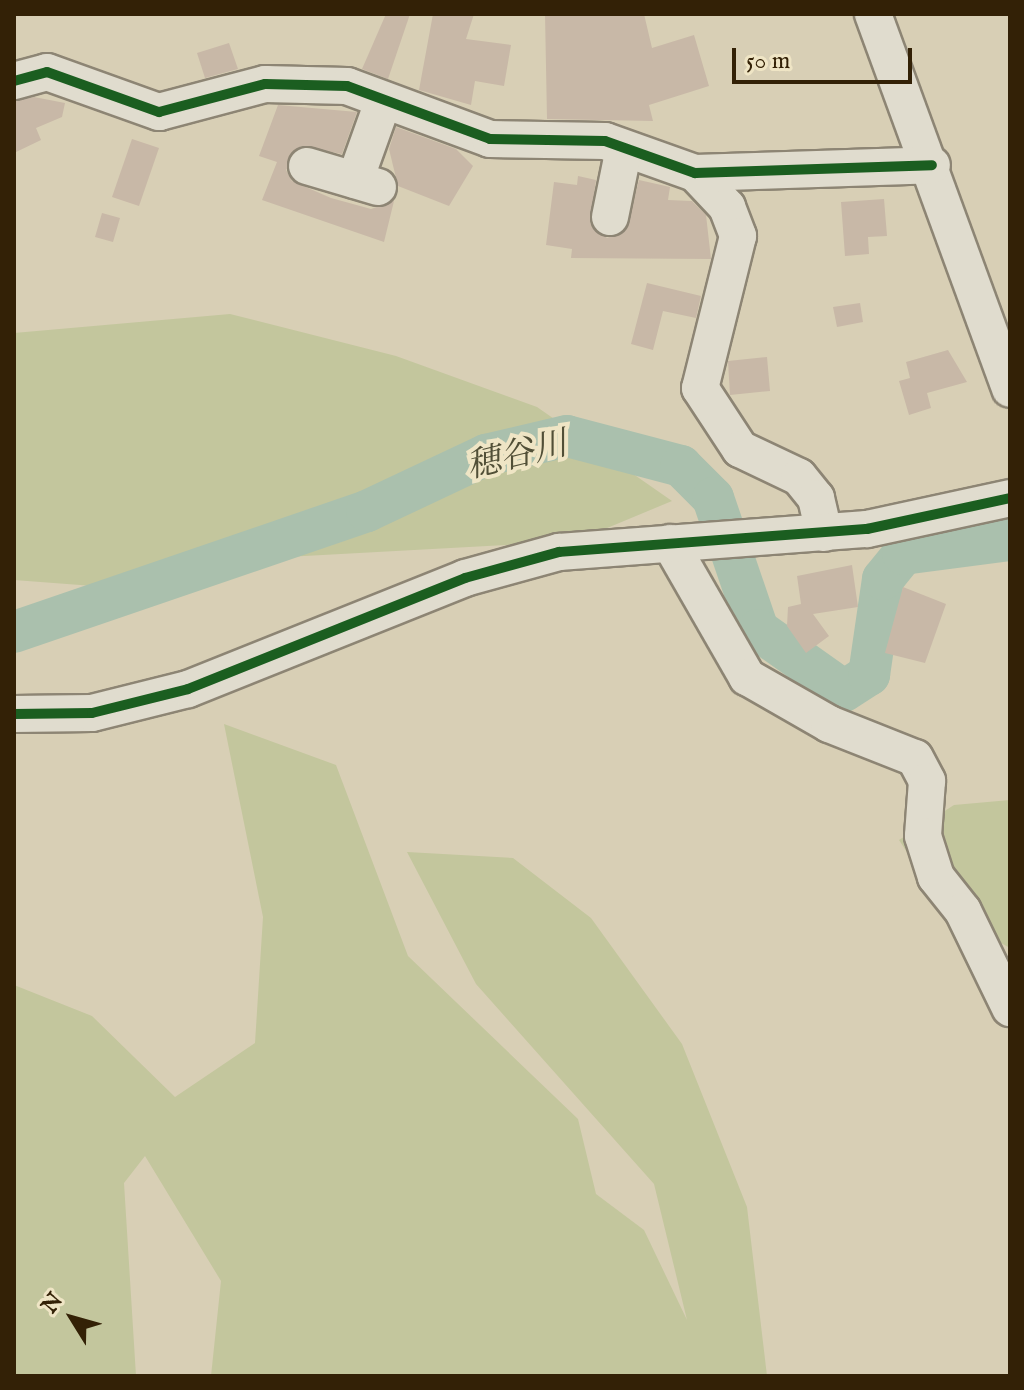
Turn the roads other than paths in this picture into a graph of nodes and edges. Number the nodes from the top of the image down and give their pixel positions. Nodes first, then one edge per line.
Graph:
1 (873, 14) edge
2 (14, 81) edge
3 (383, 102) junction
4 (624, 148) junction
5 (932, 165) junction
6 (307, 166) dead end
7 (695, 173) junction
8 (610, 217) dead end
9 (1004, 344) edge
10 (1010, 389) edge
11 (1010, 498) edge
12 (824, 533) junction
13 (684, 541) junction
14 (14, 714) edge
15 (1010, 1008) edge

1 - 5 street
2 - 3 street
3 - 4 street
3 - 6 street
4 - 7 street
4 - 8 street
5 - 7 street
5 - 9 street
7 - 12 street
9 - 10 street
11 - 12 street
12 - 13 street
13 - 14 street
13 - 15 street

